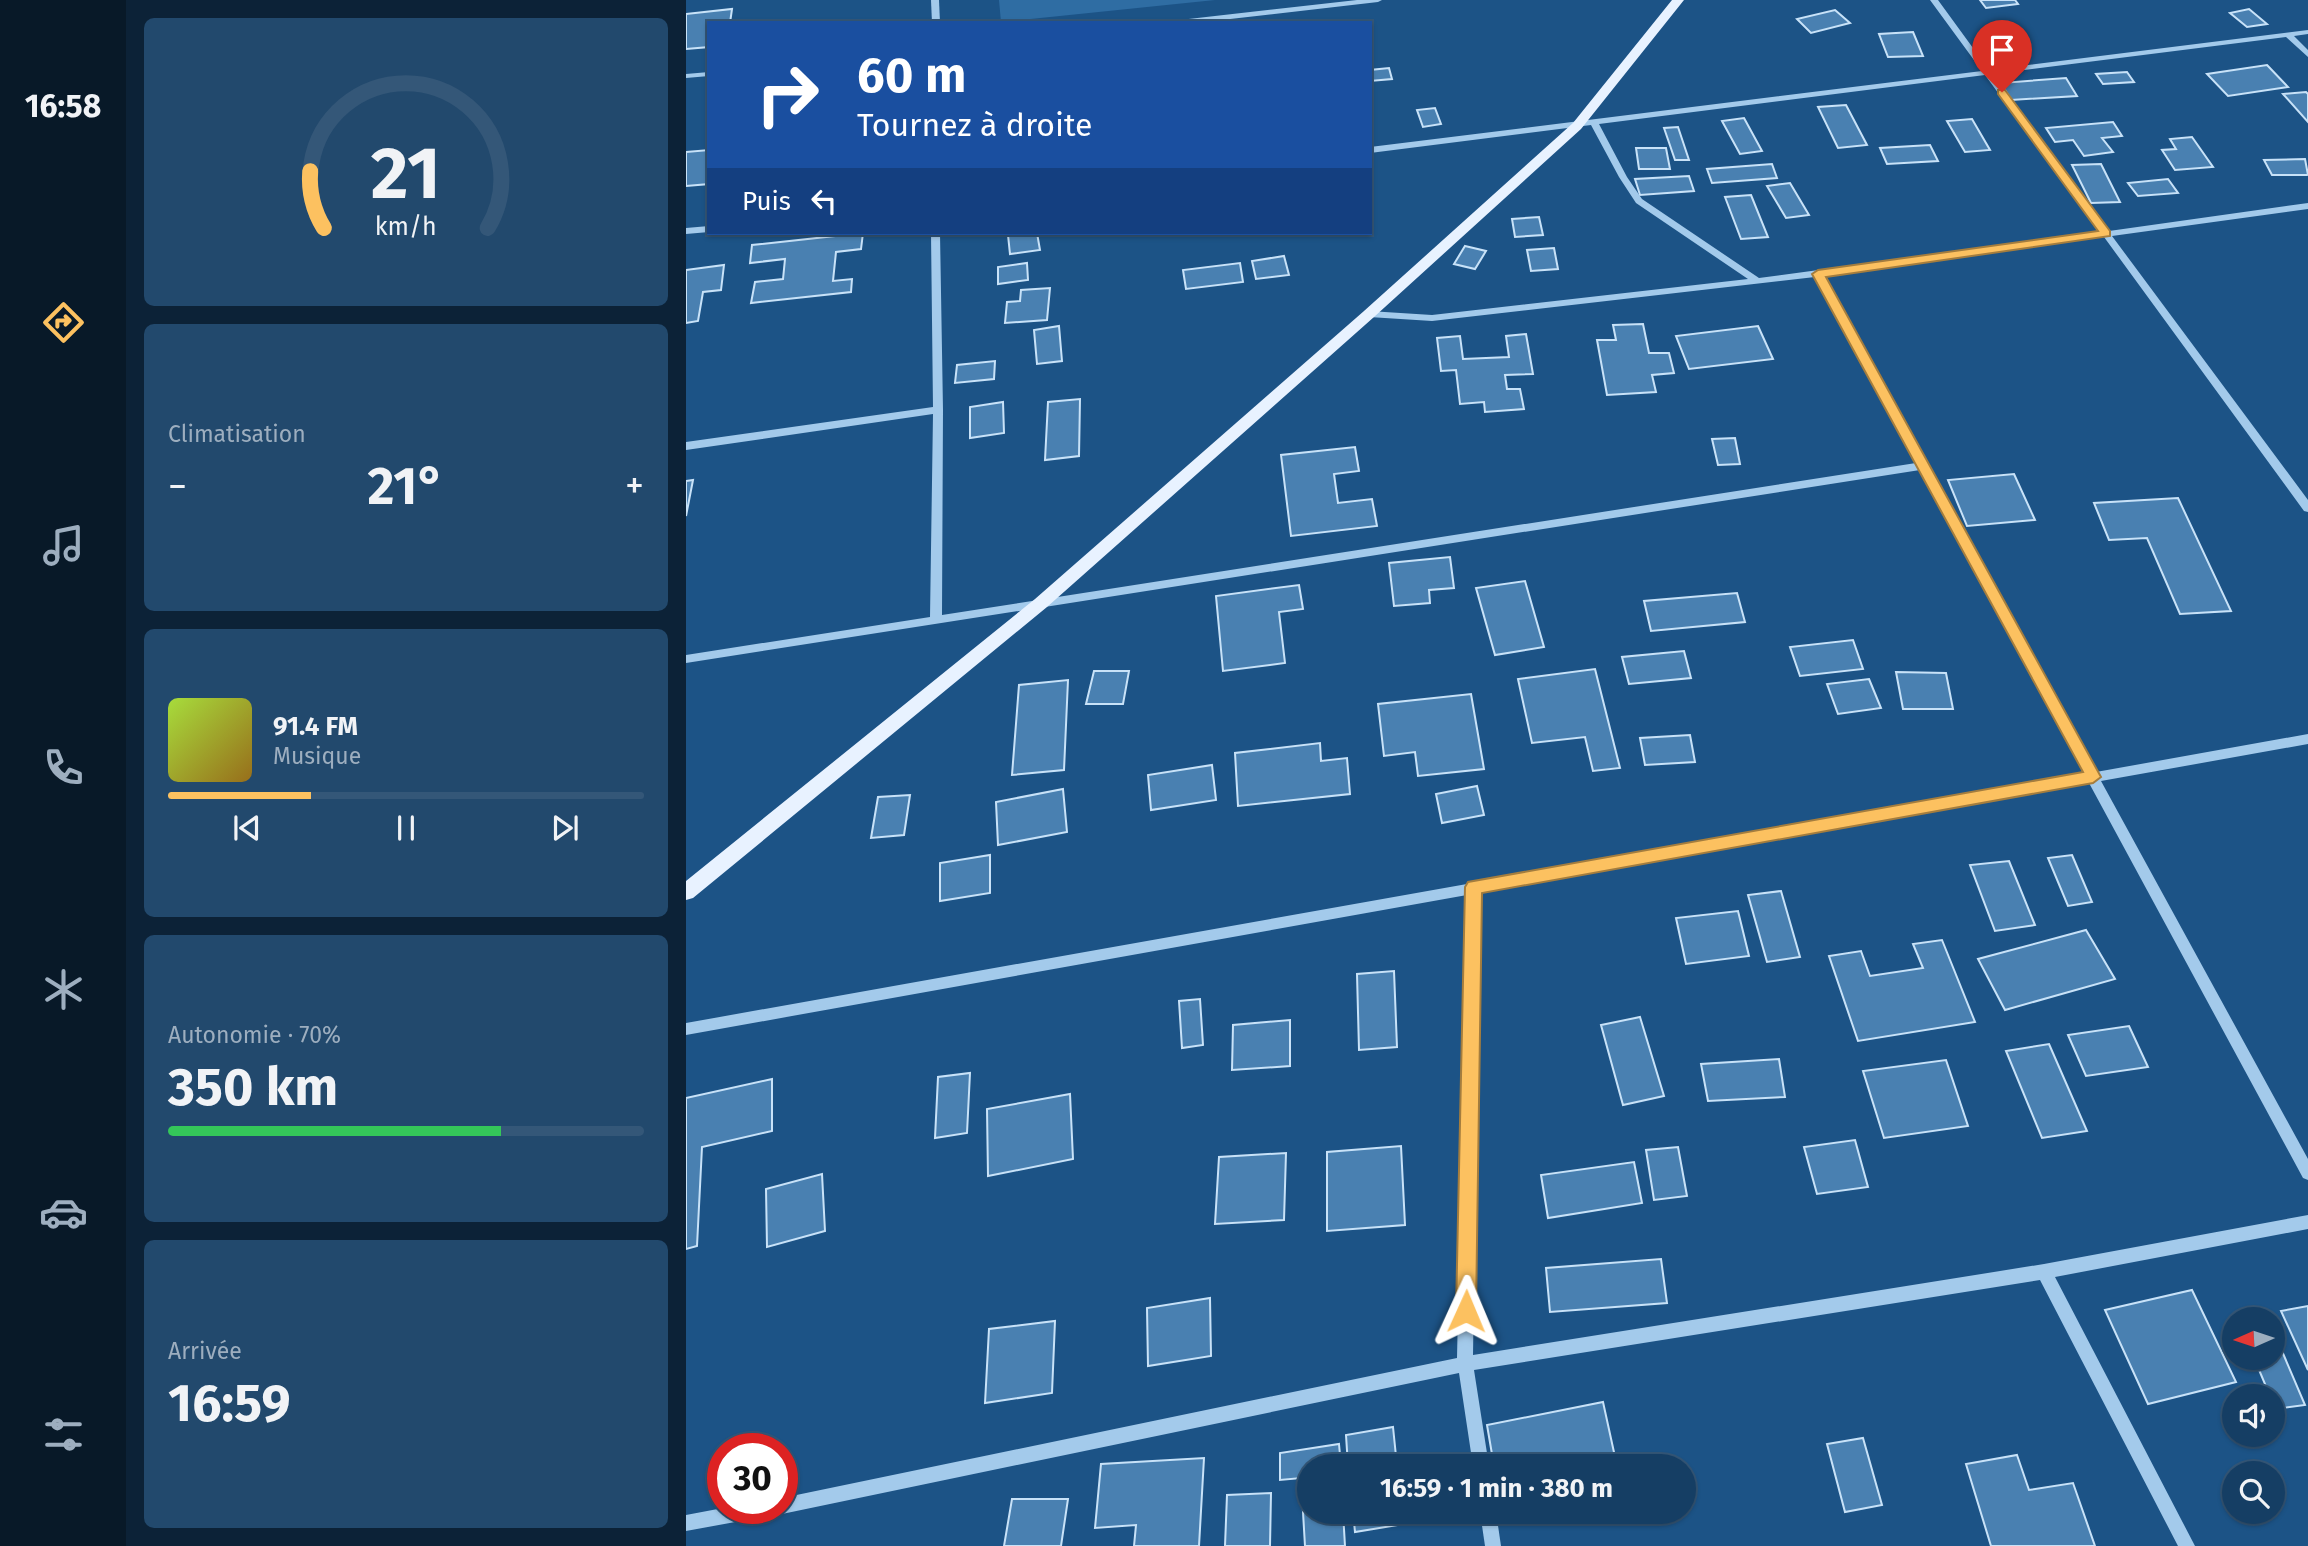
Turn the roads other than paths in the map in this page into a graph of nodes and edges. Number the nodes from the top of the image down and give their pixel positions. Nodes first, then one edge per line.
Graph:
1 (935, 0) edge
2 (1378, 0) edge
3 (1678, 0) edge
4 (1934, 0) edge
5 (936, 21) edge
6 (1189, 21) edge
7 (2308, 32) edge
8 (2288, 35) junction
9 (2308, 55) edge
10 (1987, 72) junction
11 (707, 74) edge
12 (686, 76) edge
13 (1595, 124) junction
14 (1577, 126) junction
15 (1372, 150) edge
16 (2308, 206) edge
17 (707, 229) edge
18 (686, 232) edge
19 (2106, 234) junction
20 (936, 235) edge
21 (1818, 274) junction
22 (1757, 281) junction
23 (1369, 314) junction
24 (938, 410) junction
25 (686, 446) edge
26 (1923, 466) junction
27 (2308, 508) edge
28 (1041, 603) junction
29 (936, 620) junction
30 (686, 659) edge
31 (2308, 739) edge
32 (2093, 777) junction
33 (1474, 887) junction
34 (686, 892) edge
35 (686, 1029) edge
36 (2308, 1173) edge
37 (2308, 1222) edge
38 (2044, 1272) junction
39 (1465, 1364) junction
40 (1479, 1454) edge
41 (798, 1503) edge
42 (707, 1519) edge
43 (686, 1523) edge
44 (1490, 1524) edge
45 (1493, 1546) edge
46 (2187, 1546) edge

1 - 5 street
2 - 6 street
3 - 14 main road
4 - 10 street
7 - 8 street
8 - 9 street
8 - 10 street
10 - 13 street
10 - 19 street
11 - 12 street
13 - 14 street
13 - 22 street
14 - 15 street
14 - 23 main road
16 - 19 street
17 - 18 street
19 - 21 street
19 - 27 street
20 - 24 street
21 - 22 street
21 - 26 street
22 - 23 street
23 - 28 main road
24 - 25 street
24 - 29 street
26 - 28 street
26 - 32 street
28 - 29 street
28 - 34 main road
29 - 30 street
31 - 32 street
32 - 33 street
32 - 36 street
33 - 35 street
33 - 39 street
37 - 38 street
38 - 39 street
38 - 46 street
39 - 40 street
39 - 41 street
42 - 43 street
44 - 45 street

